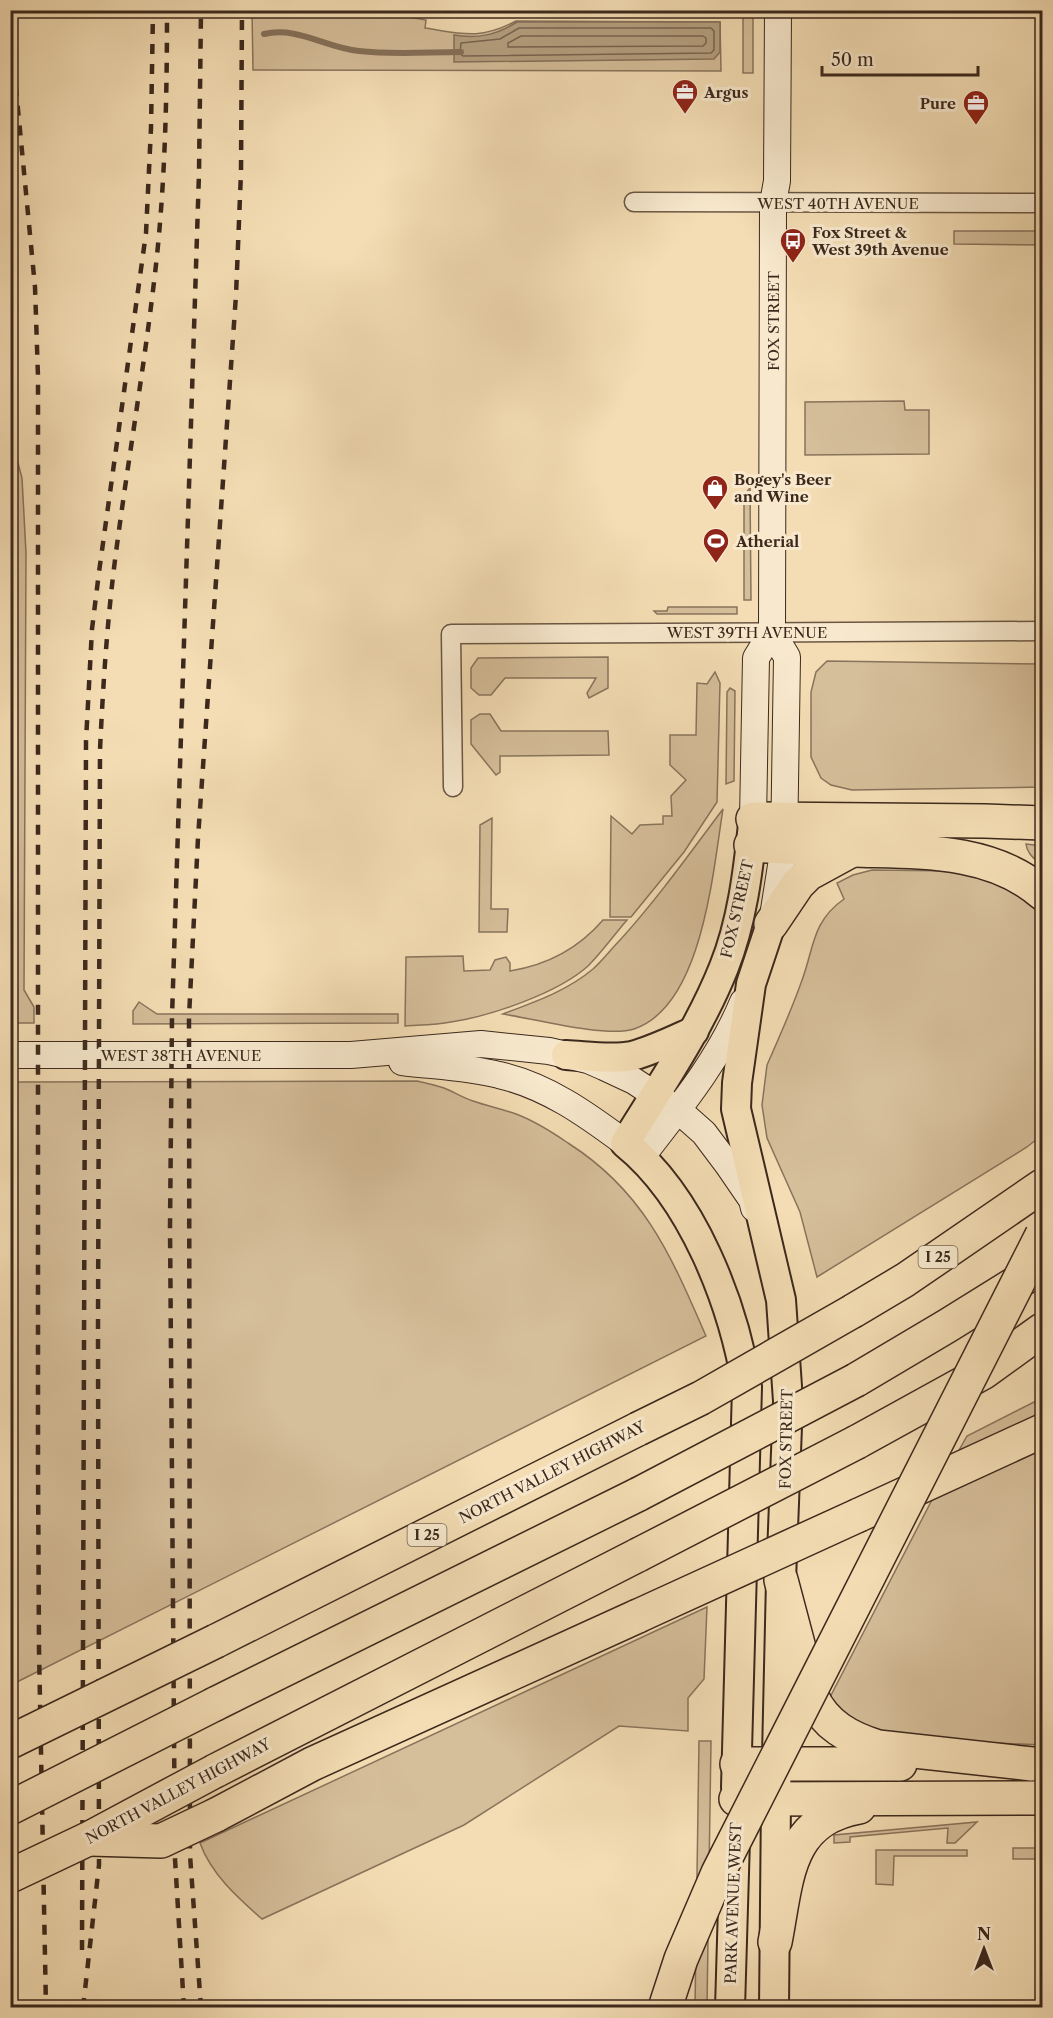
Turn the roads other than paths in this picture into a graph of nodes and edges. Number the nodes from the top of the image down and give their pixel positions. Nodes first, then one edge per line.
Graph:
1 (778, 10) edge
2 (634, 202) dead end
3 (773, 203) junction
4 (1042, 203) edge
5 (1042, 631) edge
6 (772, 632) junction
7 (453, 787) dead end
8 (985, 821) junction
9 (1042, 823) edge
10 (1042, 828) edge
11 (752, 832) junction
12 (785, 833) junction
13 (852, 850) junction
14 (1042, 893) edge
15 (771, 924) junction
16 (751, 984) junction
17 (694, 1031) junction
18 (10, 1055) edge
19 (351, 1055) junction
20 (566, 1055) junction
21 (666, 1102) junction
22 (633, 1150) junction
23 (1042, 1166) edge
24 (1031, 1193) edge
25 (1042, 1235) edge
26 (772, 1260) junction
27 (1042, 1266) edge
28 (1042, 1330) edge
29 (1042, 1354) edge
30 (984, 1372) junction
31 (1042, 1431) edge
32 (781, 1580) junction
33 (10, 1742) edge
34 (737, 1764) junction
35 (777, 1764) junction
36 (1037, 1764) edge
37 (1042, 1798) edge
38 (736, 1799) junction
39 (776, 1799) junction
40 (899, 1800) junction
41 (10, 1808) edge
42 (88, 1839) junction
43 (10, 1876) edge
44 (775, 1942) junction
45 (665, 2007) edge
46 (730, 2007) edge
47 (774, 2007) edge

1 - 3 main road, FOX STREET
2 - 3 street, WEST 40TH AVENUE
3 - 4 street, WEST 40TH AVENUE
3 - 6 main road, FOX STREET
5 - 6 street, WEST 39TH AVENUE
6 - 7 street, WEST 39TH AVENUE
6 - 11 main road, FOX STREET
6 - 12 main road, FOX STREET
8 - 9 highway
8 - 10 highway
8 - 12 highway
11 - 12 highway
11 - 17 main road, FOX STREET
12 - 13 highway
12 - 15 main road, FOX STREET
13 - 14 highway
13 - 15 highway
15 - 16 main road, FOX STREET
16 - 21 main road, FOX STREET
16 - 26 main road
17 - 20 main road
17 - 21 main road, FOX STREET
18 - 19 main road, WEST 38TH AVENUE
19 - 20 main road, WEST 38TH AVENUE
19 - 22 main road, WEST 38TH AVENUE
20 - 21 main road, WEST 38TH AVENUE
21 - 22 main road, FOX STREET
21 - 26 main road, FOX STREET
22 - 34 main road
23 - 24 highway
24 - 33 highway, NORTH VALLEY HIGHWAY / I 25, bridge
25 - 45 highway, bridge
26 - 32 main road, FOX STREET
27 - 41 highway, bridge
28 - 30 highway, NORTH VALLEY HIGHWAY
29 - 30 highway
30 - 42 highway, NORTH VALLEY HIGHWAY, bridge
31 - 42 highway, bridge
32 - 35 main road, FOX STREET
32 - 36 highway
34 - 35 highway
34 - 38 main road
35 - 36 highway
35 - 39 main road, FOX STREET
37 - 40 highway
38 - 39 highway
38 - 46 main road, PARK AVENUE WEST
39 - 40 highway
39 - 44 main road
40 - 44 highway
42 - 43 highway, NORTH VALLEY HIGHWAY, bridge
44 - 47 main road

